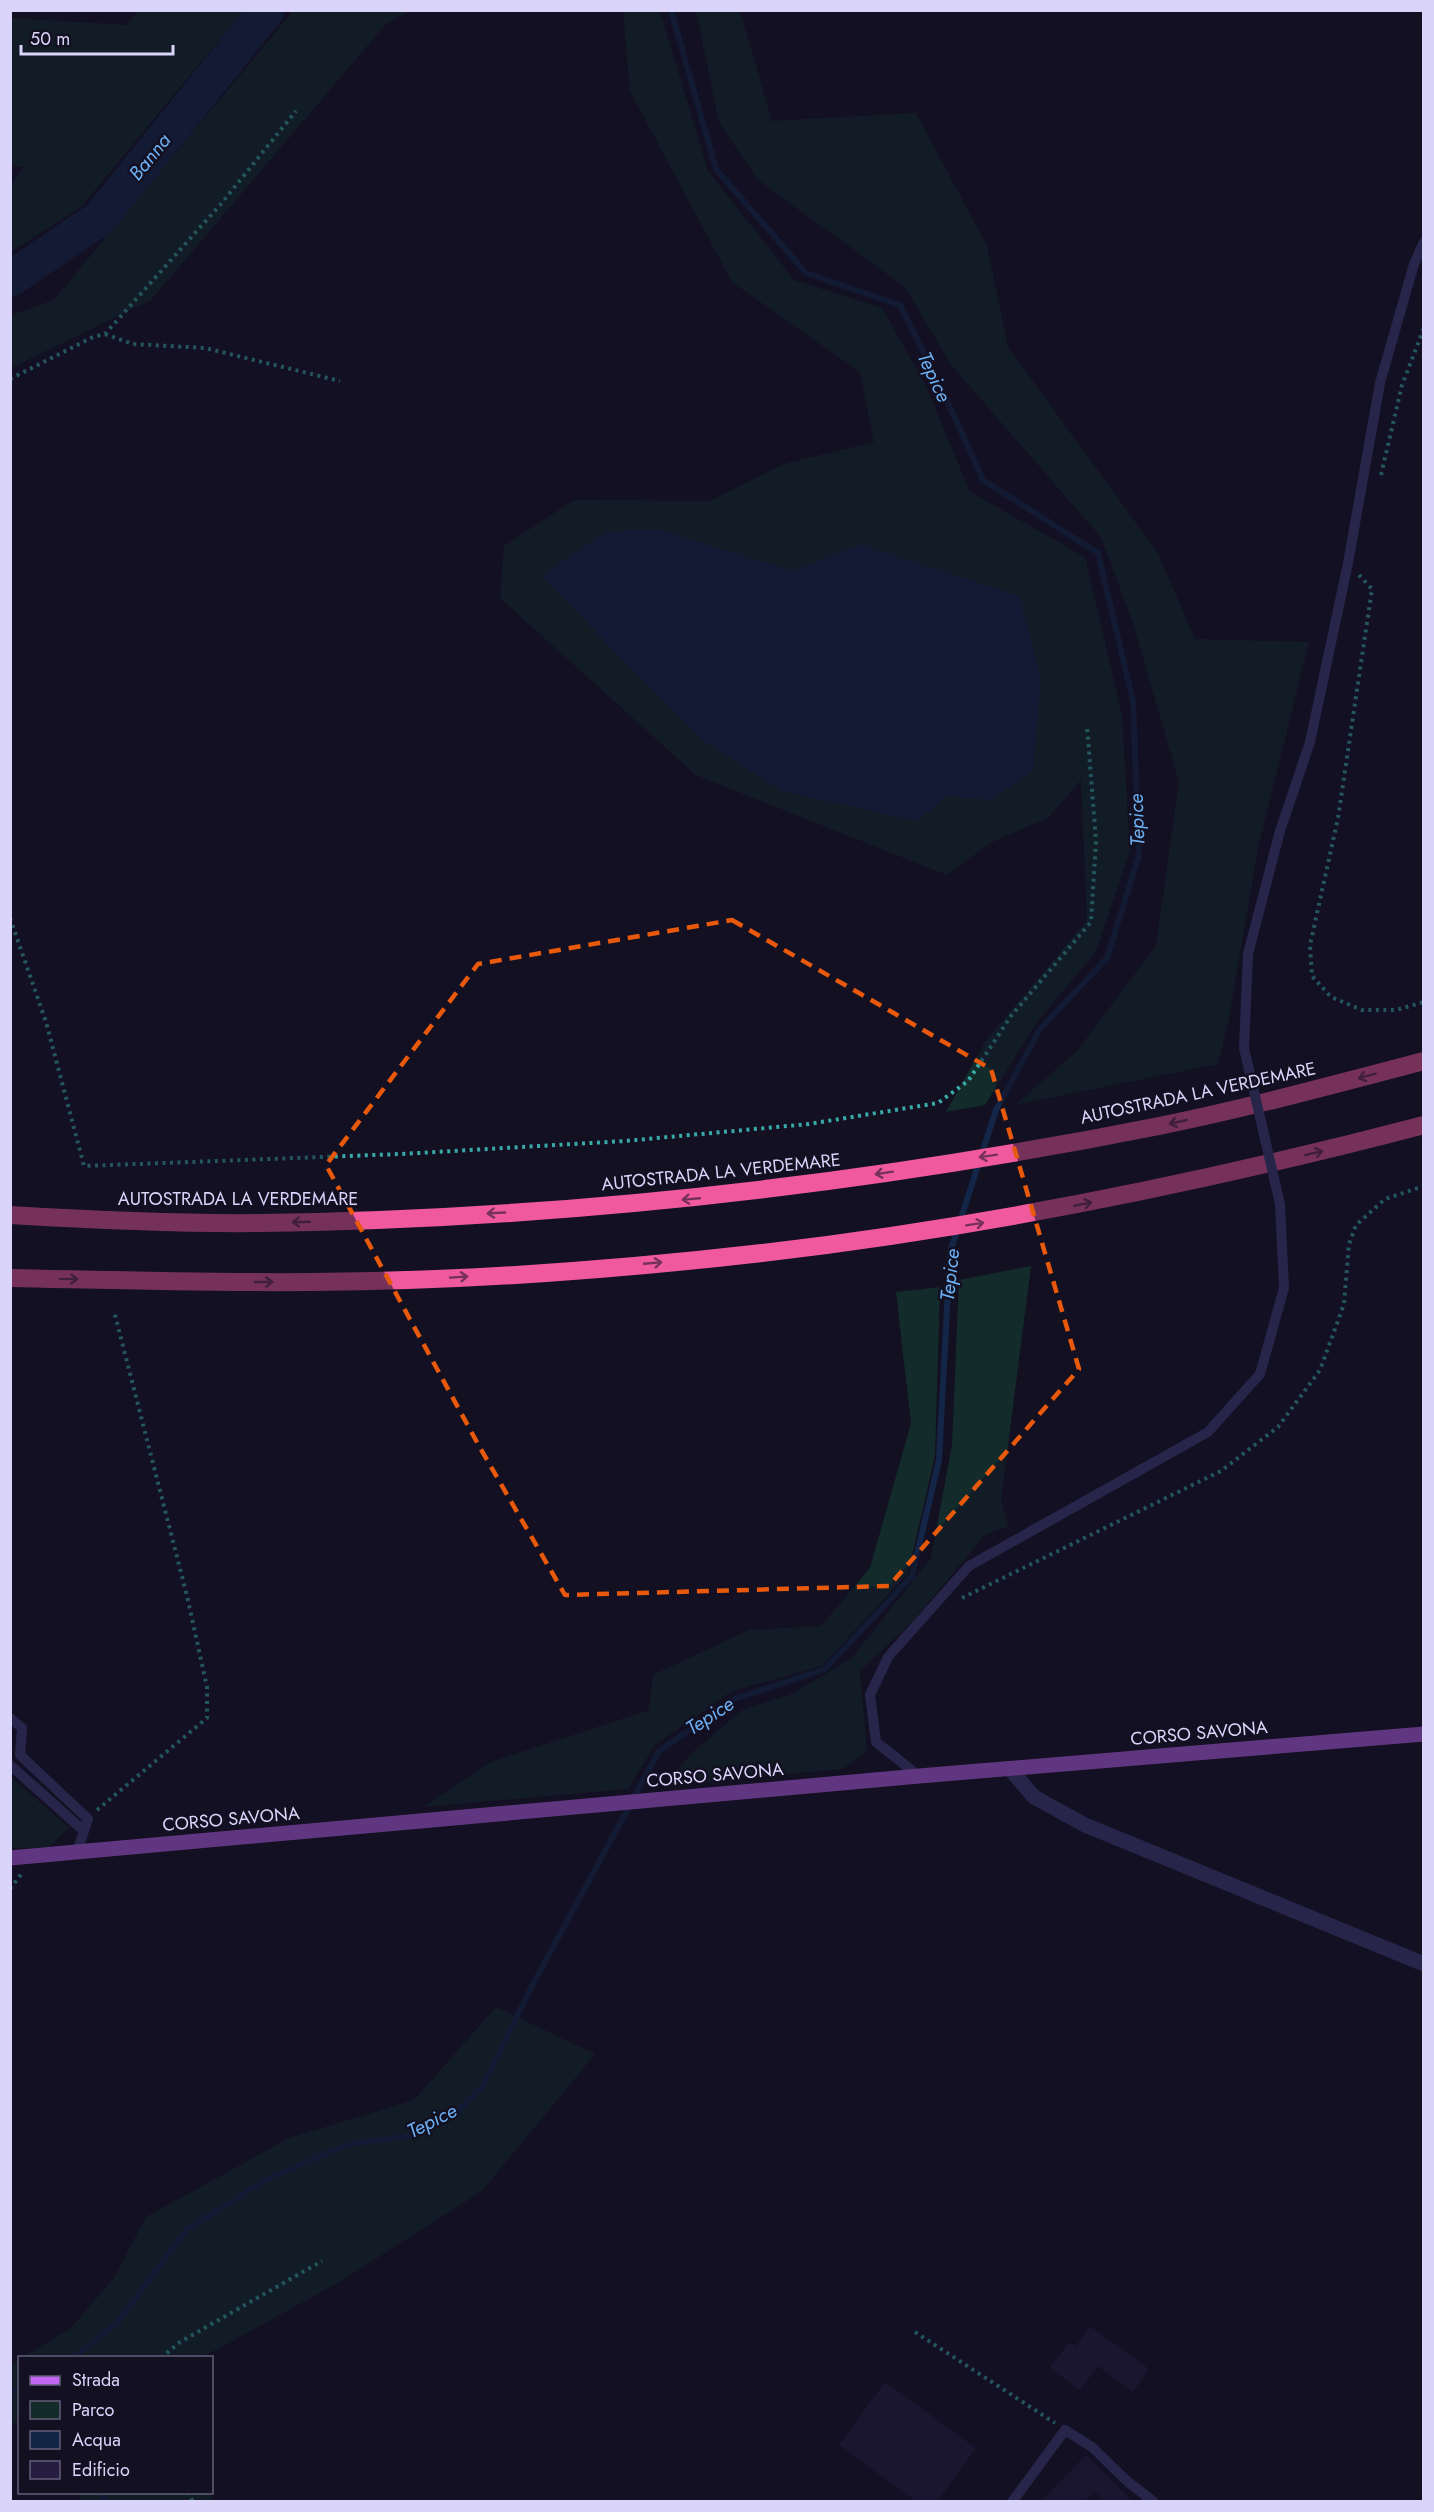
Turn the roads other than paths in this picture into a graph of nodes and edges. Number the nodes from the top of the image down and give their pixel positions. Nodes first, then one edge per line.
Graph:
1 (1424, 242) edge
2 (1424, 1061) edge
3 (1424, 1125) edge
4 (10, 1215) edge
5 (10, 1278) edge
6 (10, 1718) edge
7 (1424, 1734) edge
8 (10, 1765) edge
9 (1010, 1769) junction
10 (919, 1776) junction
11 (84, 1831) junction
12 (77, 1852) junction
13 (10, 1858) edge
14 (1424, 1965) edge
15 (1012, 2502) edge
16 (1154, 2502) edge

1 - 10 lane, bridge
2 -> 4 highway, AUTOSTRADA LA VERDEMARE
5 -> 3 highway
6 - 11 lane
7 - 9 main road, CORSO SAVONA
8 - 11 lane
9 - 10 main road, CORSO SAVONA
9 - 14 street
10 - 12 main road, CORSO SAVONA
11 - 12 lane
12 - 13 main road, CORSO SAVONA
15 - 16 lane

